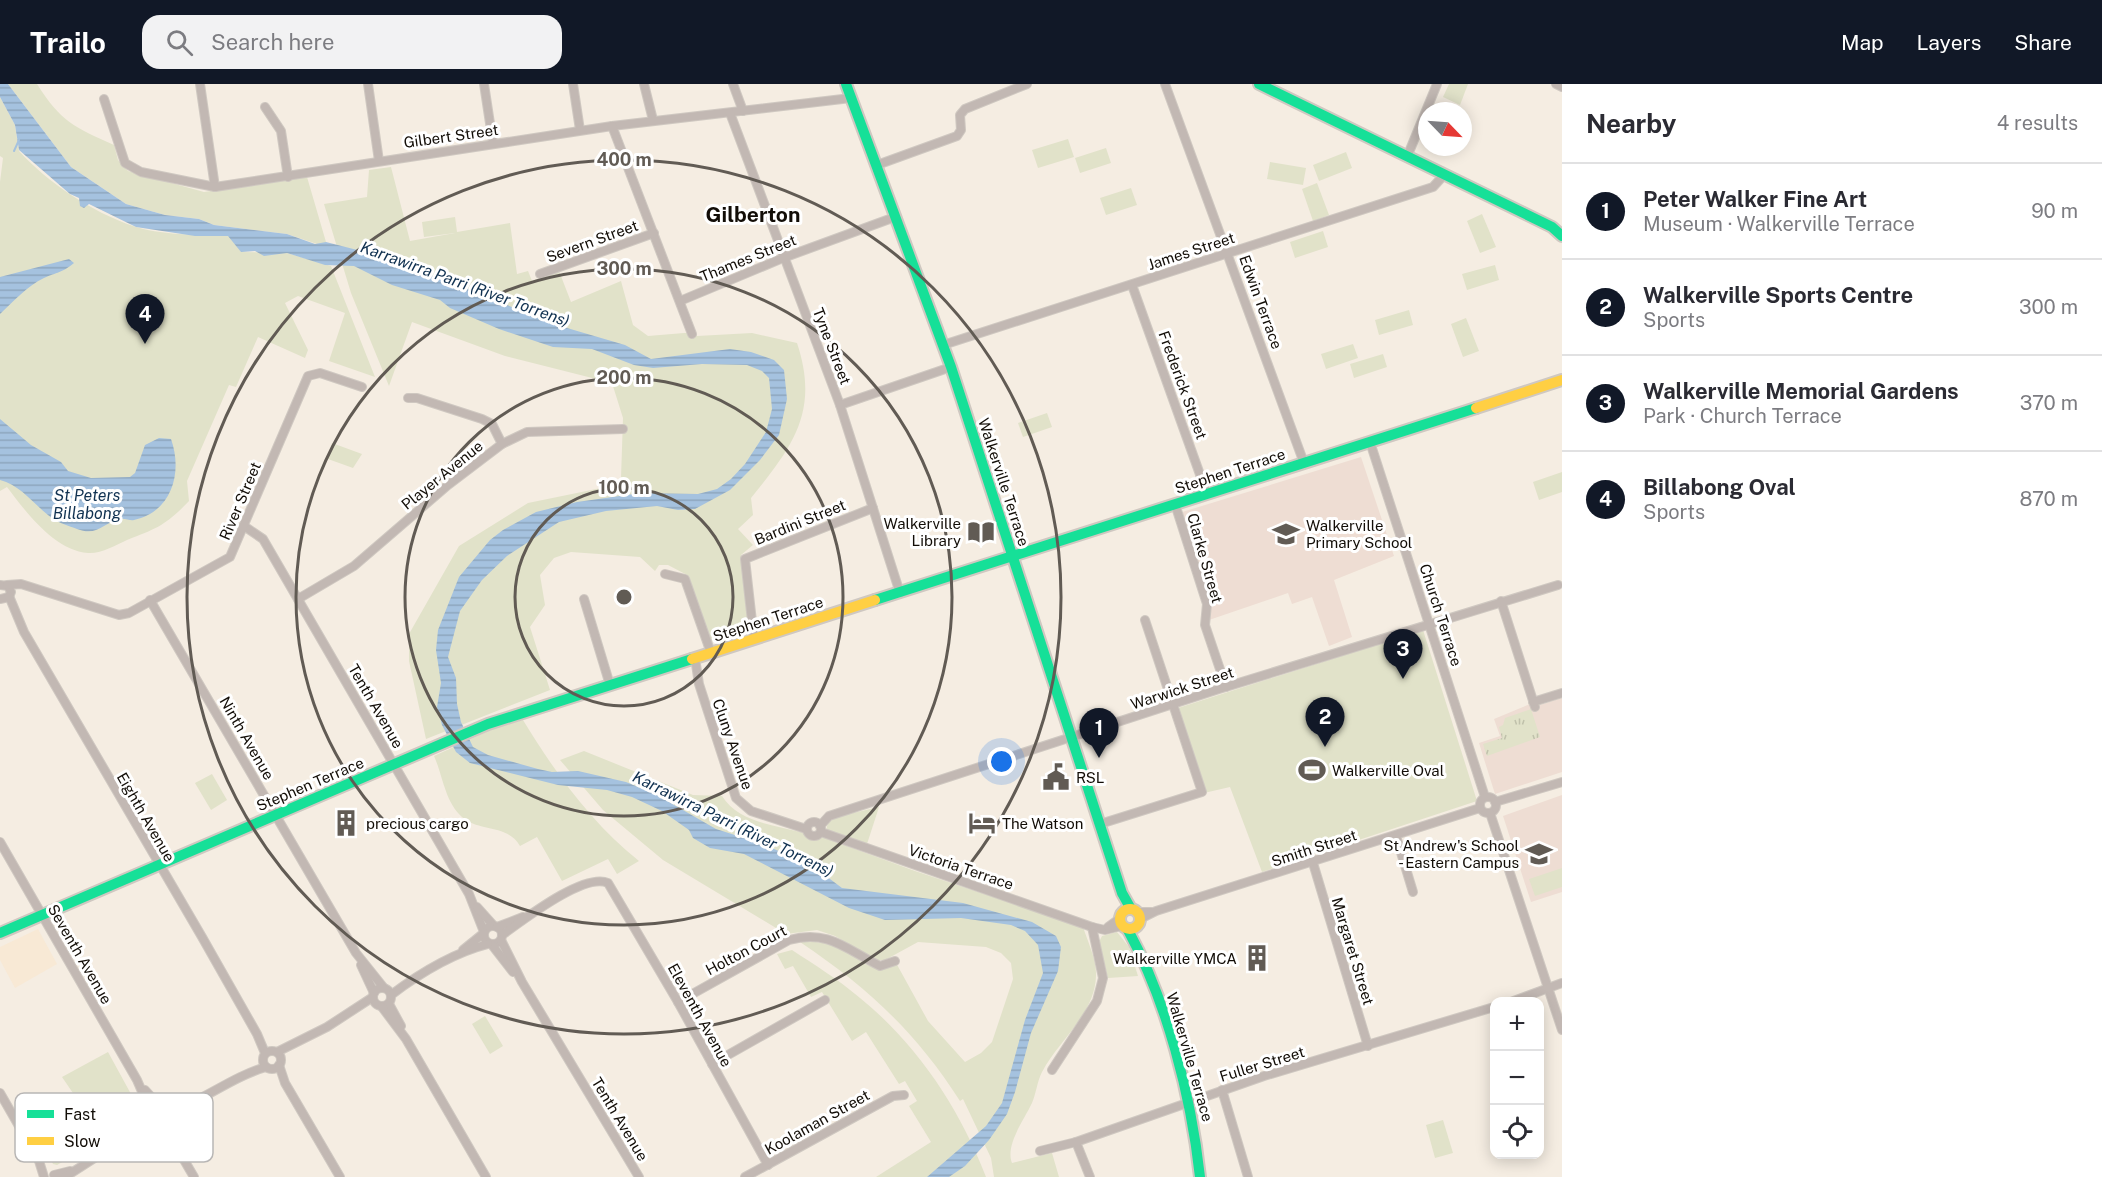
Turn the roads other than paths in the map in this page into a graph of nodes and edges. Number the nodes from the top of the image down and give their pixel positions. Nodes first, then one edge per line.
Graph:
1 (200, 84) edge
2 (368, 84) edge
3 (484, 84) edge
4 (573, 84) edge
5 (644, 84) edge
6 (733, 84) edge
7 (846, 84) edge
8 (1027, 84) edge
9 (1165, 84) edge
10 (1259, 84) edge
11 (1437, 84) edge
12 (1556, 84) edge
13 (1562, 87) edge
14 (851, 98) junction
15 (104, 99) dead end
16 (265, 106) dead end
17 (742, 111) junction
18 (729, 113) junction
19 (654, 120) junction
20 (612, 126) junction
21 (580, 130) junction
22 (493, 143) junction
23 (1407, 156) junction
24 (379, 161) junction
25 (877, 165) junction
26 (1444, 175) junction
27 (288, 177) junction
28 (215, 188) junction
29 (895, 217) junction
30 (1557, 227) edge
31 (654, 233) junction
32 (1562, 236) edge
33 (1229, 252) junction
34 (783, 258) junction
35 (540, 274) dead end
36 (1132, 285) junction
37 (680, 301) junction
38 (692, 334) dead end
39 (943, 345) junction
40 (951, 367) junction
41 (1562, 380) edge
42 (362, 387) dead end
43 (408, 399) dead end
44 (840, 405) junction
45 (623, 429) dead end
46 (1371, 442) junction
47 (502, 444) junction
48 (1304, 463) junction
49 (1208, 494) junction
50 (1175, 504) junction
51 (873, 508) junction
52 (244, 526) junction
53 (1012, 557) junction
54 (665, 574) dead end
55 (1562, 576) edge
56 (3, 583) edge
57 (1560, 586) edge
58 (33, 589) junction
59 (900, 592) junction
60 (6, 597) edge
61 (298, 598) junction
62 (584, 599) dead end
63 (150, 600) junction
64 (1501, 601) junction
65 (1145, 620) dead end
66 (1430, 625) junction
67 (754, 639) junction
68 (711, 653) junction
69 (695, 658) junction
70 (610, 685) junction
71 (1226, 687) junction
72 (1562, 693) edge
73 (1175, 705) junction
74 (1071, 738) junction
75 (394, 765) junction
76 (1562, 782) edge
77 (1485, 797) junction
78 (1495, 802) junction
79 (1480, 808) junction
80 (1490, 813) junction
81 (276, 814) junction
82 (1100, 824) junction
83 (806, 829) junction
84 (820, 829) junction
85 (1396, 836) junction
86 (0, 842) edge
87 (1313, 863) junction
88 (159, 865) junction
89 (1413, 892) dead end
90 (476, 906) junction
91 (43, 915) junction
92 (525, 916) junction
93 (1129, 919) junction
94 (495, 926) junction
95 (1092, 927) junction
96 (0, 933) edge
97 (484, 933) junction
98 (502, 937) junction
99 (490, 944) junction
100 (356, 952) junction
101 (460, 953) junction
102 (895, 961) dead end
103 (522, 982) junction
104 (1562, 983) edge
105 (1549, 989) junction
106 (373, 995) junction
107 (1526, 997) edge
108 (385, 998) junction
109 (825, 1000) dead end
110 (678, 1002) junction
111 (1490, 1007) edge
112 (342, 1017) junction
113 (1562, 1030) edge
114 (1368, 1046) junction
115 (272, 1059) junction
116 (712, 1064) junction
117 (1052, 1070) dead end
118 (136, 1080) junction
119 (1222, 1090) junction
120 (0, 1093) edge
121 (141, 1093) edge
122 (147, 1093) edge
123 (210, 1093) edge
124 (904, 1095) dead end
125 (1190, 1100) junction
126 (15, 1119) edge
127 (1076, 1142) junction
128 (1040, 1151) dead end
129 (40, 1162) edge
130 (87, 1162) edge
131 (186, 1162) edge
132 (768, 1165) junction
133 (72, 1171) junction
134 (50, 1176) edge
135 (65, 1177) edge
136 (195, 1177) edge
137 (340, 1177) edge
138 (486, 1177) edge
139 (639, 1177) edge
140 (745, 1177) edge
141 (1090, 1177) edge
142 (1200, 1177) edge
143 (1248, 1177) edge

1 - 28 street
2 - 24 street
3 - 22 street
4 - 21 street
5 - 19 street
6 - 17 street
7 - 14 main road, Walkerville Terrace
8 - 25 street
9 - 33 street, Edwin Terrace
10 - 23 main road
11 - 23 street
12 - 13 street
14 - 17 street, Gilbert Street
14 - 25 main road, Walkerville Terrace
15 - 28 street, Gilbert Street
16 - 27 street
17 - 18 street, Gilbert Street
18 - 19 street, Gilbert Street
18 - 34 street, Tyne Street
19 - 20 street, Gilbert Street
20 - 21 street, Gilbert Street
20 - 31 street
21 - 22 street, Gilbert Street
22 - 24 street, Gilbert Street
23 - 26 main road
24 - 27 street, Gilbert Street
25 - 29 main road, Walkerville Terrace
26 - 30 main road
26 - 33 street, James Street
27 - 28 street, Gilbert Street
29 - 34 street, Thames Street
29 - 39 main road, Walkerville Terrace
30 - 32 main road
31 - 35 street, Severn Street
31 - 37 street
33 - 36 street, James Street
33 - 48 street, Edwin Terrace
34 - 37 street, Thames Street
34 - 44 street, Tyne Street
36 - 39 street, James Street
36 - 49 street, Frederick Street
37 - 38 street
39 - 40 main road, Walkerville Terrace
40 - 44 street
40 - 53 main road, Walkerville Terrace
41 - 46 main road, Stephen Terrace
42 - 52 street, River Street
43 - 47 street
44 - 51 street, Tyne Street
45 - 47 street, Player Avenue
46 - 48 main road, Stephen Terrace
46 - 66 street, Church Terrace
47 - 61 street, Player Avenue
48 - 49 main road, Stephen Terrace
49 - 50 main road, Stephen Terrace
50 - 53 main road, Stephen Terrace
50 - 71 street, Clarke Street
51 - 59 street, Tyne Street
51 - 67 street, Bardini Street
52 - 61 street, Tenth Avenue
52 - 63 street, River Street
53 - 59 main road, Stephen Terrace
53 - 74 main road, Walkerville Terrace
54 - 68 street
55 - 57 street
56 - 58 street, River Street
56 - 60 street, Eighth Avenue
57 - 64 street, Warwick Street
58 - 60 street, River Street
58 - 63 street, River Street
59 - 67 main road, Stephen Terrace
60 - 88 street, Eighth Avenue
61 - 75 street, Tenth Avenue
62 - 70 street
63 - 81 street, Ninth Avenue
64 - 66 street, Warwick Street
64 - 72 street
65 - 73 street
66 - 71 street, Warwick Street
66 - 77 street, Church Terrace
67 - 68 main road, Stephen Terrace
68 - 69 main road, Stephen Terrace
69 - 70 main road, Stephen Terrace
69 - 83 street, Cluny Avenue
70 - 75 main road, Stephen Terrace
71 - 73 street, Warwick Street
73 - 74 street, Warwick Street
73 - 82 street
74 - 82 main road, Walkerville Terrace
74 - 84 street, Warwick Street
75 - 81 main road, Stephen Terrace
75 - 90 street, Tenth Avenue
76 - 78 street
77 - 78 street
77 - 79 street
78 - 80 street
79 - 80 street
79 - 85 street, Smith Street
80 - 105 street
81 - 88 main road, Stephen Terrace
81 - 100 street, Ninth Avenue
82 - 93 main road, Walkerville Terrace
83 - 84 street
83 - 84 street, Cluny Avenue
84 - 95 street, Victoria Terrace
85 - 87 street, Smith Street
85 - 89 street
86 - 91 street, Seventh Avenue
87 - 93 street, Smith Street
87 - 114 street, Margaret Street
88 - 91 main road, Stephen Terrace
88 - 115 street, Eighth Avenue
90 - 94 street, Tenth Avenue
90 - 97 street, Tenth Avenue
91 - 96 main road, Stephen Terrace
91 - 118 street, Seventh Avenue
92 - 94 street
92 - 98 street
92 - 110 street, Eleventh Avenue
93 - 95 street, Victoria Terrace
93 - 125 main road, Walkerville Terrace
94 - 97 street
94 - 98 street, Tenth Avenue
95 - 117 street
97 - 99 street, Tenth Avenue
97 - 101 street
98 - 99 street
98 - 103 street, Tenth Avenue
99 - 101 street
99 - 103 street, Tenth Avenue
100 - 106 street, Ninth Avenue
100 - 108 street, Ninth Avenue
101 - 108 street
102 - 110 street, Holton Court
103 - 139 street, Tenth Avenue
104 - 105 street
105 - 107 street
105 - 113 street
106 - 108 street, Ninth Avenue
106 - 108 street
106 - 112 street
108 - 112 street
108 - 138 street, Ninth Avenue
109 - 116 street
110 - 116 street, Eleventh Avenue
111 - 114 street, Fuller Street
112 - 115 street
114 - 119 street, Fuller Street
115 - 123 street
115 - 137 street, Eighth Avenue
116 - 132 street, Eleventh Avenue
118 - 121 street, Seventh Avenue
118 - 122 street, Seventh Avenue
119 - 125 street, Fuller Street
119 - 143 street
120 - 126 street
124 - 132 street, Koolaman Street
125 - 127 street, Fuller Street
125 - 142 main road, Walkerville Terrace
127 - 128 street, Fuller Street
127 - 141 street
129 - 134 street
130 - 133 street
131 - 136 street, Seventh Avenue
132 - 140 street, Koolaman Street
133 - 134 street
133 - 135 street

